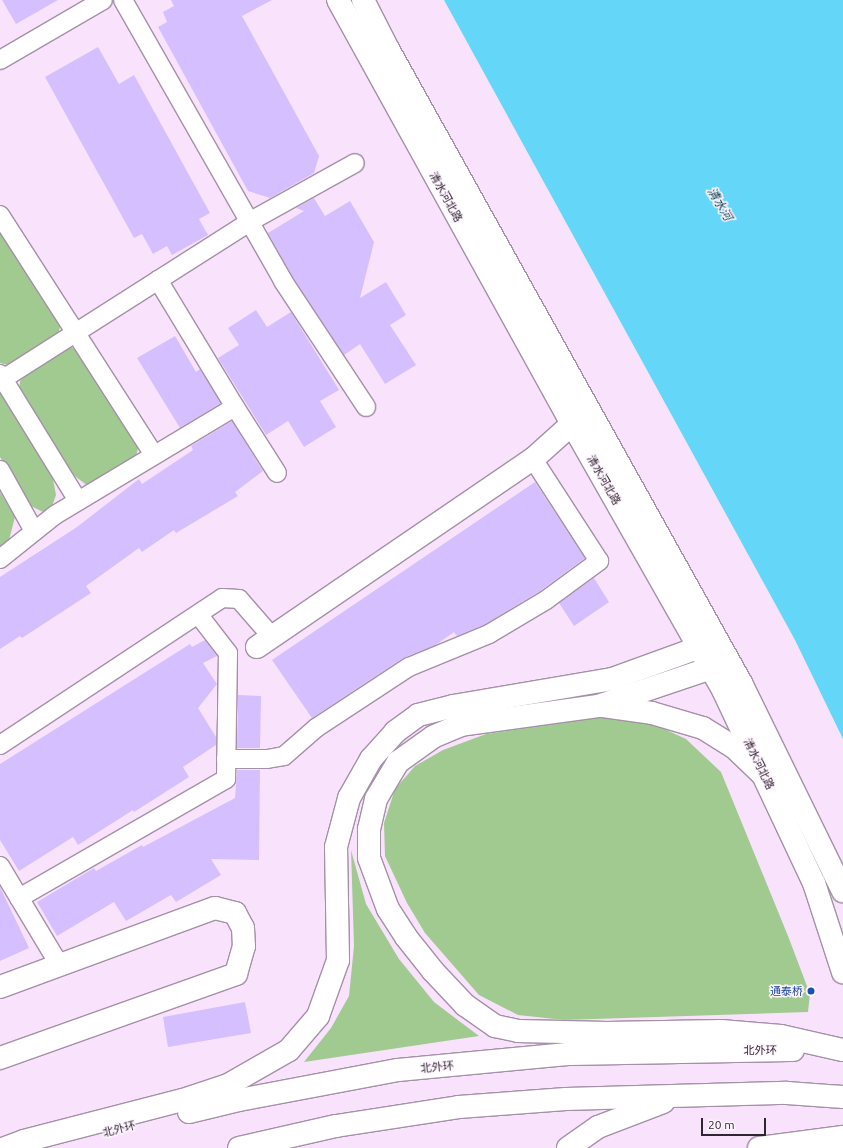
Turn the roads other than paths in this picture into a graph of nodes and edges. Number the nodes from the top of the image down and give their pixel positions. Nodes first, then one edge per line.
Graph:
1 (103, 0) edge
2 (123, 0) edge
3 (338, 0) edge
4 (363, 0) edge
5 (0, 60) edge
6 (354, 163) dead end
7 (0, 215) edge
8 (249, 222) junction
9 (158, 280) junction
10 (75, 333) junction
11 (2, 377) edge
12 (235, 407) junction
13 (366, 407) dead end
14 (572, 424) junction
15 (154, 455) junction
16 (533, 459) junction
17 (0, 470) edge
18 (277, 473) dead end
19 (78, 500) junction
20 (34, 531) junction
21 (0, 559) edge
22 (198, 614) junction
23 (264, 642) joint
24 (708, 643) junction
25 (720, 665) junction
26 (598, 706) junction
27 (0, 745) edge
28 (226, 759) junction
29 (766, 778) junction
30 (0, 866) edge
31 (843, 891) edge
32 (19, 898) junction
33 (60, 966) junction
34 (843, 972) edge
35 (0, 987) edge
36 (842, 1050) edge
37 (0, 1058) edge
38 (679, 1096) junction
39 (843, 1097) edge
40 (843, 1137) edge
41 (5, 1148) edge
42 (40, 1148) edge
43 (239, 1148) edge
44 (568, 1148) edge
45 (759, 1148) edge

1 - 5 street
2 - 8 street
3 - 14 main road, 清水河北路
4 - 24 main road, 清水河北路
6 - 8 street
7 - 10 street
8 - 9 street
8 - 13 street
9 - 10 street
9 - 12 street
10 - 11 street
10 - 15 street
11 - 19 street
12 - 15 street
12 - 18 street
14 - 16 main road
14 - 24 main road, 清水河北路
15 - 19 street
16 - 23 main road
16 - 28 street
17 - 20 street
19 - 20 street
20 - 21 street
22 - 23 street
22 - 27 street
22 - 28 street
24 - 25 main road, 清水河北路
24 - 41 main road
25 - 26 main road
25 - 29 main road, 清水河北路
25 - 31 main road, 清水河北路
26 - 29 main road
26 - 36 main road
28 - 32 street
29 - 34 main road, 清水河北路
30 - 32 street
32 - 33 street
33 - 35 main road
33 - 37 main road
36 - 42 main road, 北外环
38 - 39 main road
38 - 43 main road
38 - 44 main road
40 - 45 main road

